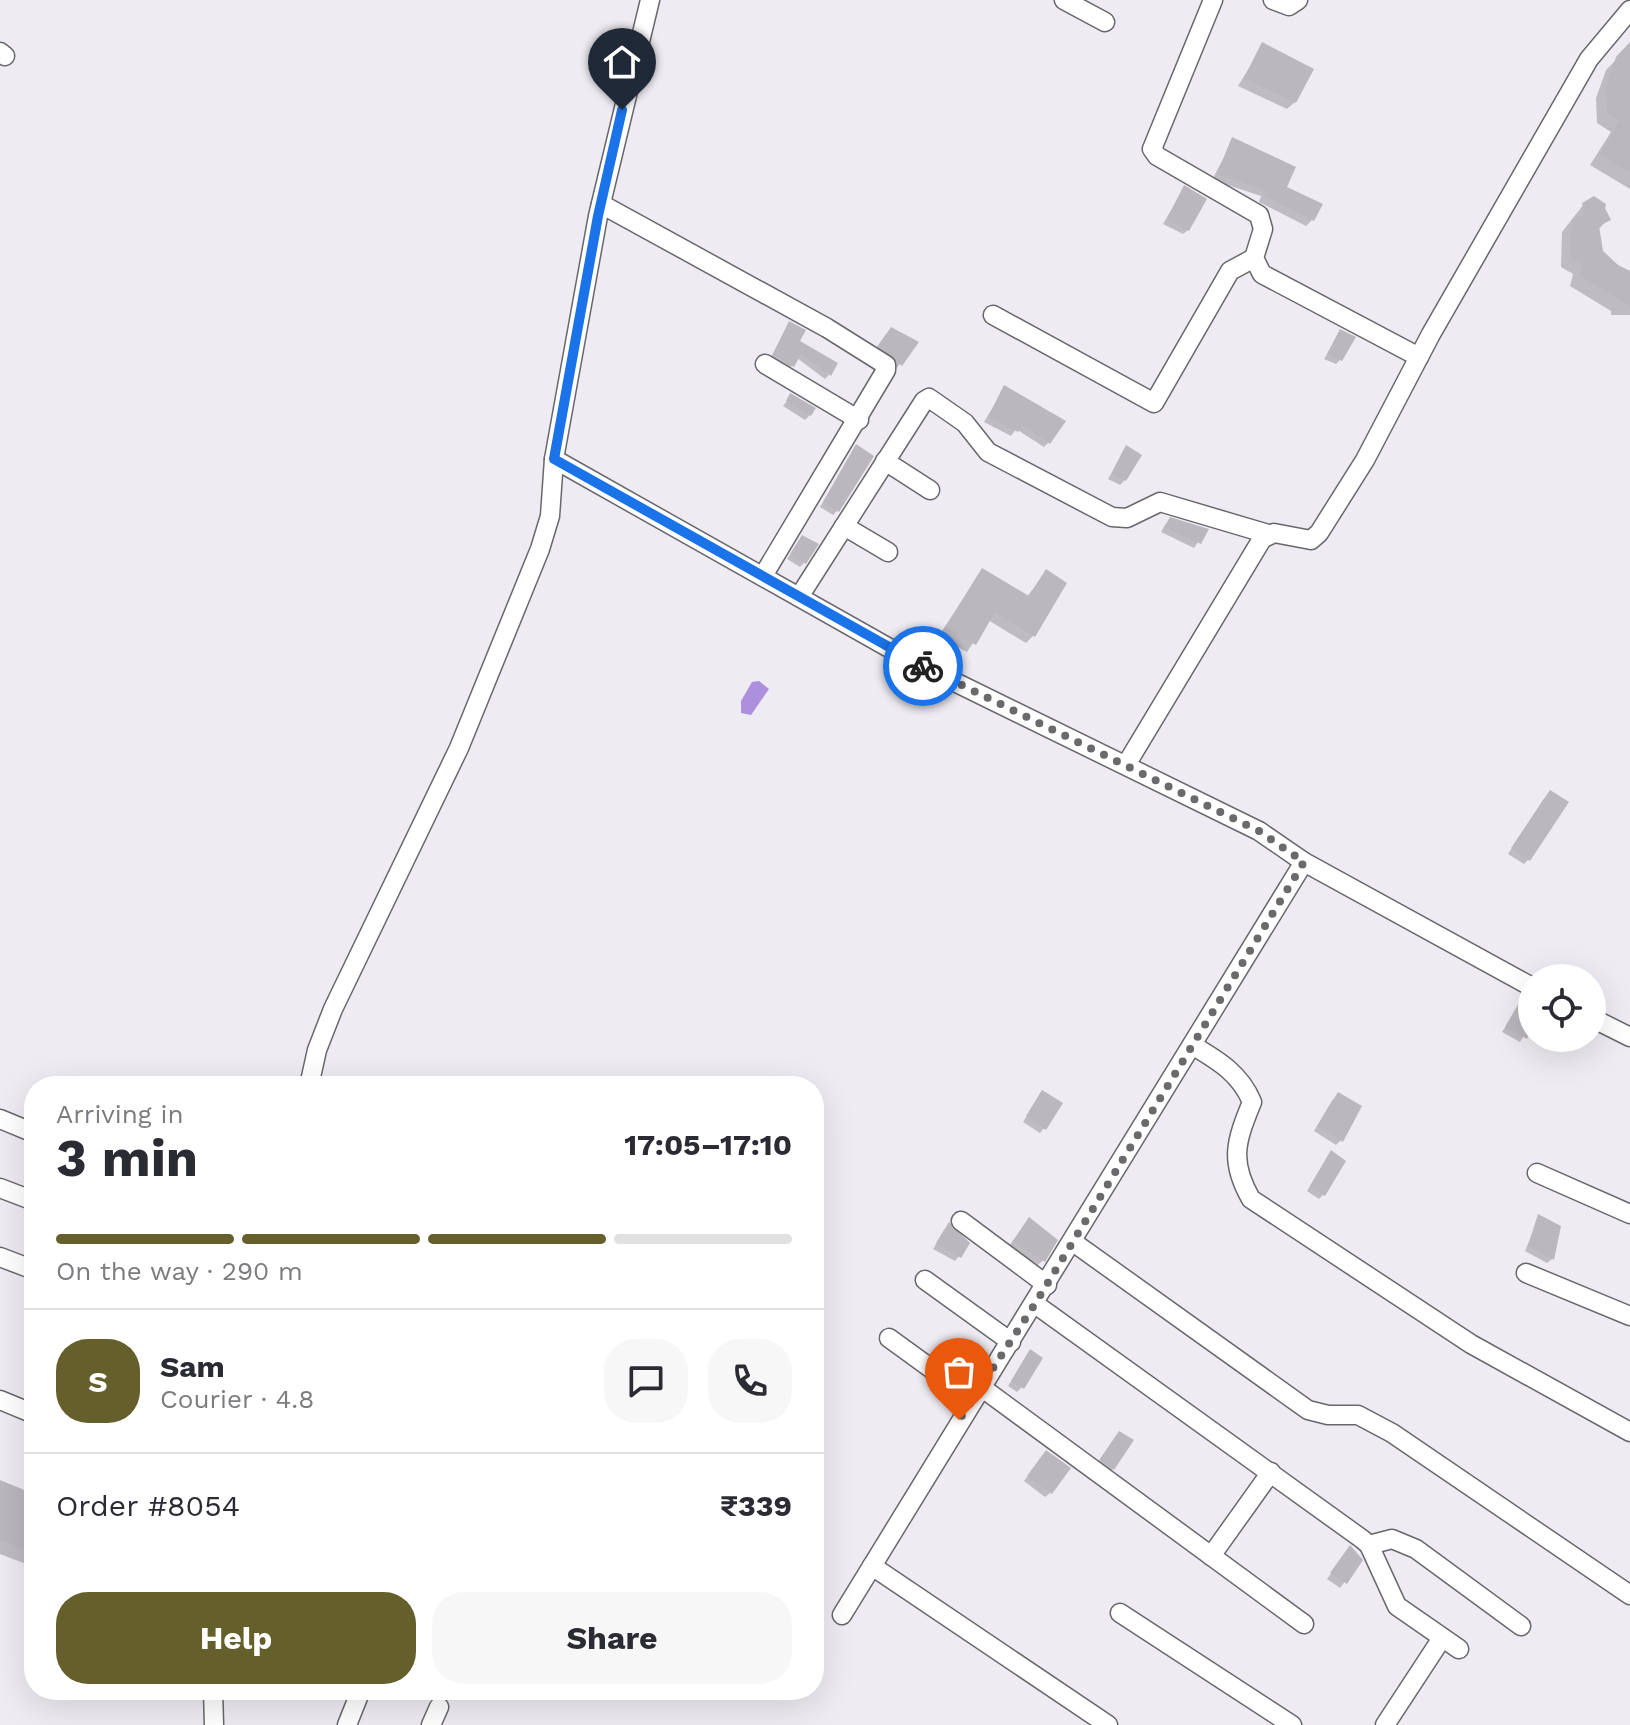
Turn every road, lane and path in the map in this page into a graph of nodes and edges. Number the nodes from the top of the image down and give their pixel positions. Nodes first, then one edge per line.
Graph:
1 (650, 0) edge
2 (1064, 0) edge
3 (1213, 0) edge
4 (1273, 0) edge
5 (1298, 0) edge
6 (1630, 10) edge
7 (1105, 22) dead end
8 (601, 204) junction
9 (1254, 258) junction
10 (993, 315) dead end
11 (1419, 357) junction
12 (765, 364) dead end
13 (859, 420) junction
14 (554, 459) junction
15 (885, 461) junction
16 (930, 490) dead end
17 (844, 526) junction
18 (1268, 534) junction
19 (888, 552) dead end
20 (763, 576) junction
21 (799, 597) junction
22 (1126, 765) junction
23 (1304, 862) junction
24 (1518, 979) edge
25 (1606, 1025) edge
26 (1630, 1037) edge
27 (1192, 1045) junction
28 (311, 1076) edge
29 (0, 1119) edge
30 (24, 1129) edge
31 (1537, 1173) dead end
32 (0, 1188) edge
33 (24, 1197) edge
34 (1630, 1214) edge
35 (961, 1221) dead end
36 (1073, 1242) junction
37 (0, 1257) edge
38 (24, 1266) edge
39 (1526, 1273) dead end
40 (925, 1280) dead end
41 (1047, 1285) junction
42 (1035, 1304) junction
43 (1629, 1311) edge
44 (889, 1338) dead end
45 (1011, 1342) junction
46 (977, 1393) junction
47 (0, 1400) edge
48 (24, 1410) edge
49 (1630, 1432) edge
50 (1271, 1472) junction
51 (1369, 1545) junction
52 (1211, 1556) junction
53 (872, 1566) junction
54 (1630, 1595) edge
55 (1120, 1613) dead end
56 (842, 1615) dead end
57 (1304, 1624) dead end
58 (1521, 1626) dead end
59 (1442, 1638) junction
60 (1459, 1649) dead end
61 (213, 1700) edge
62 (357, 1700) edge
63 (439, 1707) dead end
64 (1079, 1717) edge
65 (214, 1725) edge
66 (347, 1725) edge
67 (431, 1725) edge
68 (1108, 1725) edge
69 (1292, 1725) edge
70 (1385, 1725) edge

1 - 8 street
2 - 7 street
3 - 9 street
4 - 5 street
6 - 11 street
8 - 13 street
8 - 14 street
9 - 10 street
9 - 11 street
11 - 18 street
12 - 13 street
13 - 20 street
14 - 20 street
14 - 28 street
15 - 16 street
15 - 17 street
15 - 18 street
17 - 19 street
17 - 21 street
18 - 22 street
20 - 21 street
21 - 22 street
22 - 23 street
23 - 24 street
23 - 27 street
25 - 26 street
27 - 36 street
27 - 49 street
29 - 30 street
31 - 34 street
32 - 33 street
35 - 41 street
36 - 41 street
36 - 54 street
37 - 38 street
39 - 43 street
40 - 45 street
41 - 42 street
42 - 45 street
42 - 50 street
44 - 46 street
45 - 46 street
46 - 52 street
46 - 53 street
47 - 48 street
50 - 51 street
50 - 52 street
51 - 58 street
51 - 59 street
52 - 57 street
53 - 56 street
53 - 64 street
55 - 69 street
59 - 60 street
59 - 70 street
61 - 65 street
62 - 66 street
63 - 67 street
64 - 68 street

